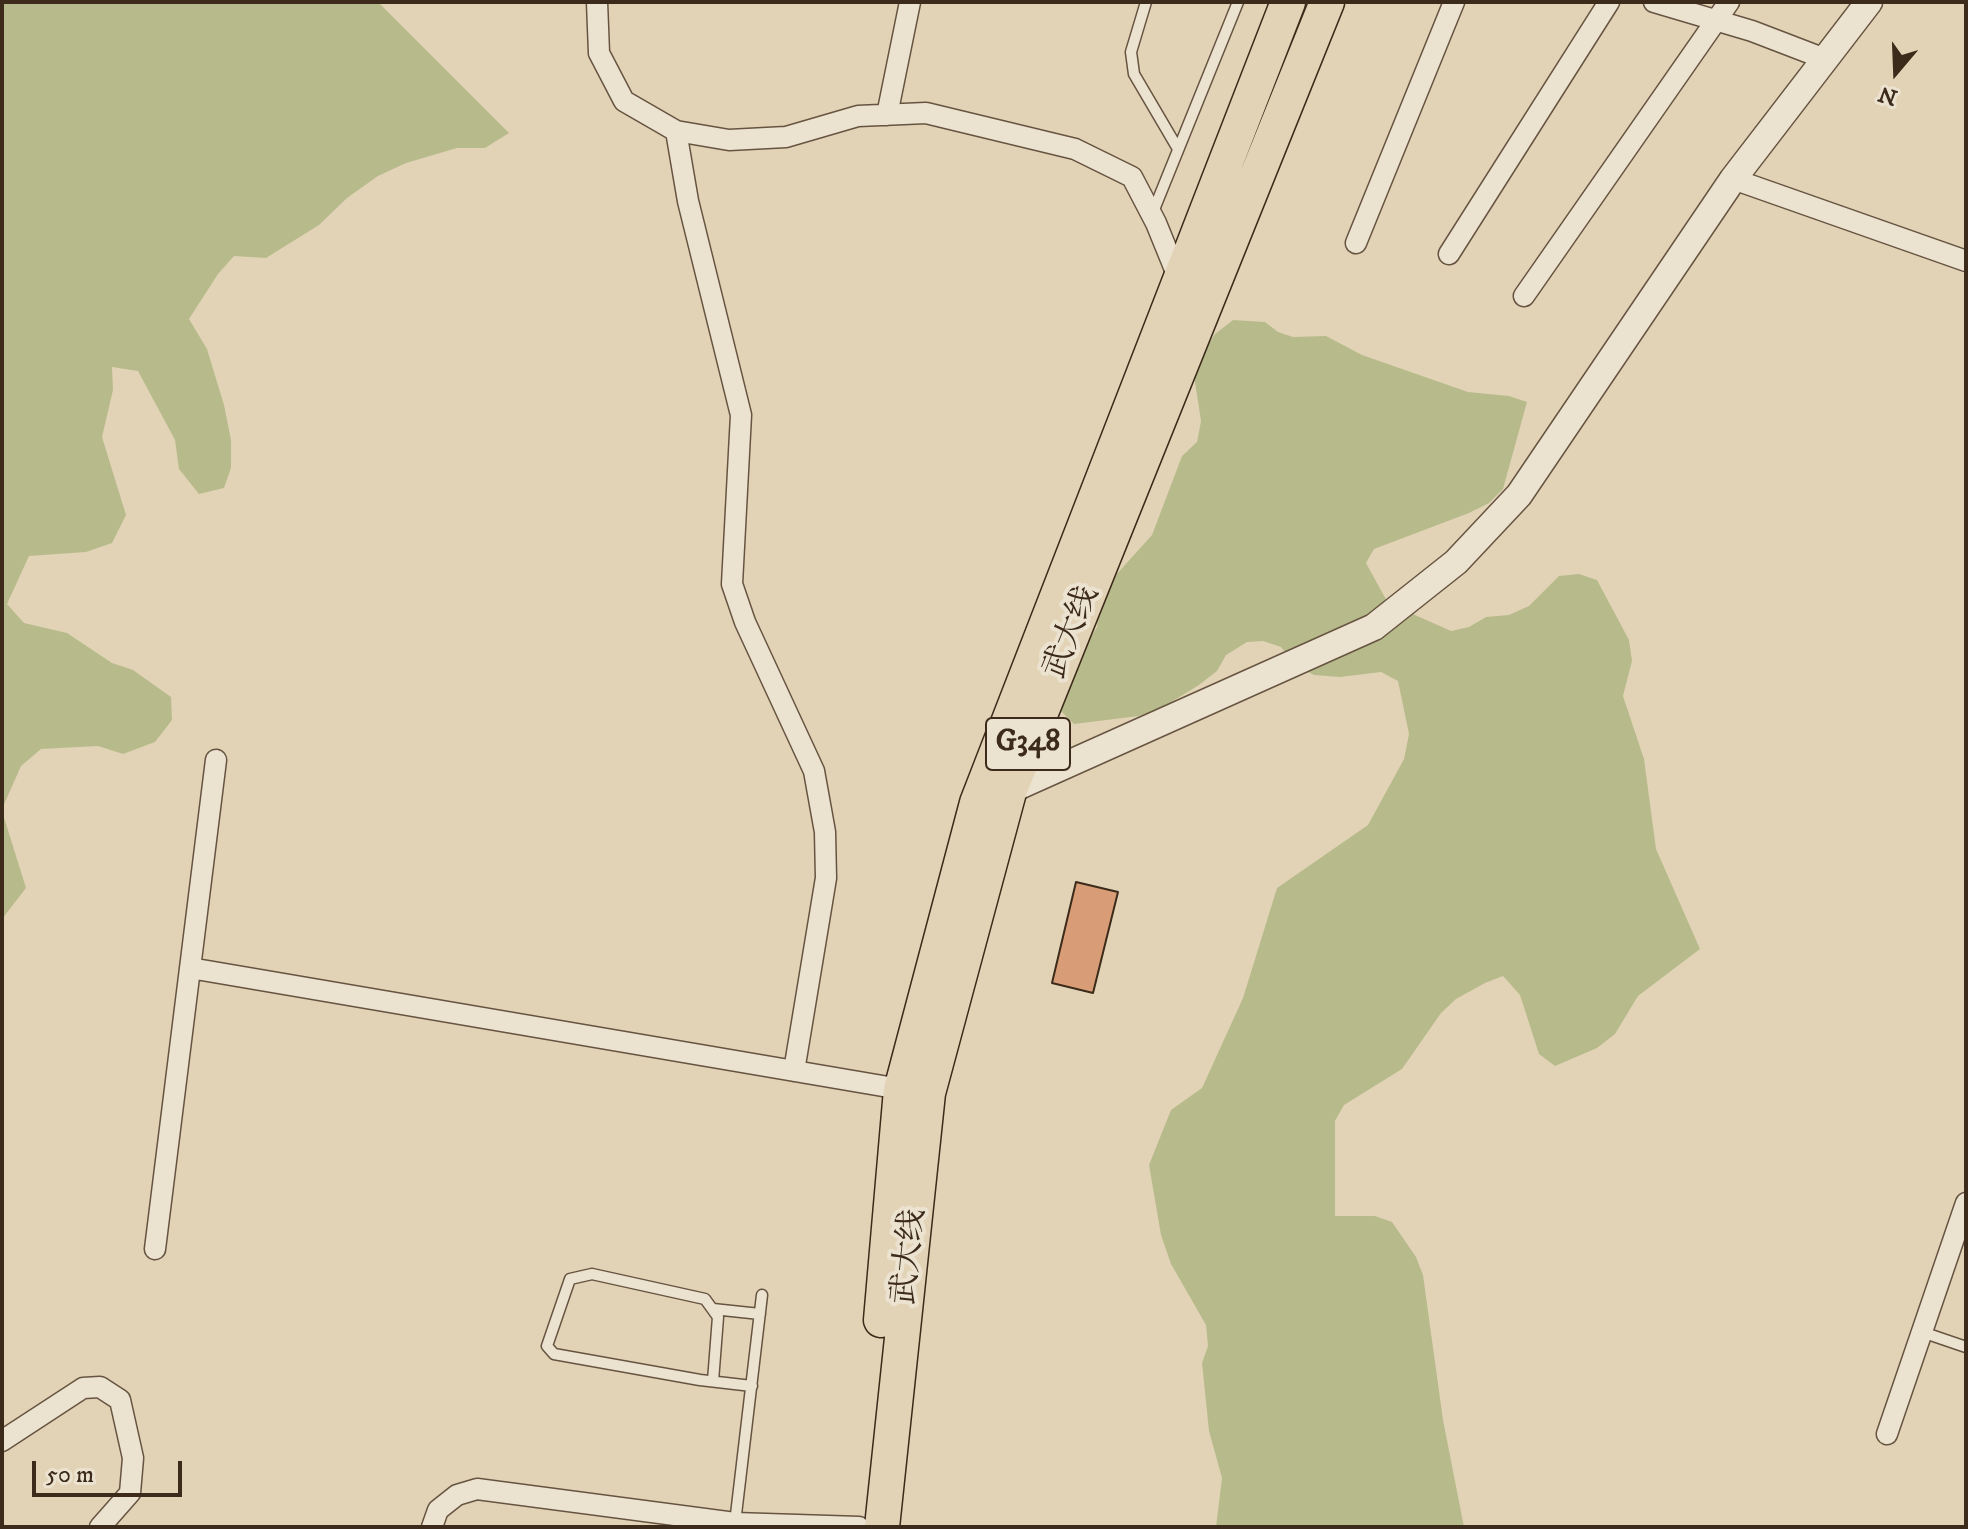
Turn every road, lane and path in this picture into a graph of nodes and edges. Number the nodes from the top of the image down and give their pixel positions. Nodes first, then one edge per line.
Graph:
1 (597, 2) edge
2 (910, 2) edge
3 (1146, 2) edge
4 (1238, 2) edge
5 (1288, 2) edge
6 (1327, 2) edge
7 (1454, 2) edge
8 (1609, 2) edge
9 (1654, 2) edge
10 (1729, 2) edge
11 (1869, 2) edge
12 (1716, 20) junction
13 (1825, 59) junction
14 (887, 115) junction
15 (676, 131) junction
16 (1178, 149) junction
17 (1733, 179) junction
18 (1152, 214) junction
19 (1356, 243) dead end
20 (1449, 254) dead end
21 (1966, 259) edge
22 (1178, 277) junction
23 (1524, 296) dead end
24 (216, 760) dead end
25 (1009, 792) junction
26 (977, 803) junction
27 (190, 968) junction
28 (794, 1071) junction
29 (914, 1091) junction
30 (1966, 1203) edge
31 (155, 1249) dead end
32 (762, 1295) dead end
33 (713, 1309) junction
34 (760, 1314) junction
35 (1922, 1332) junction
36 (1966, 1347) edge
37 (713, 1381) junction
38 (752, 1386) junction
39 (1887, 1434) dead end
40 (2, 1441) edge
41 (735, 1523) junction
42 (100, 1527) edge
43 (432, 1527) edge
44 (863, 1527) edge
45 (882, 1527) edge

1 - 15 street
2 - 14 street
3 - 16 lane
4 - 16 lane
5 - 22 highway, 武大线 / G348
6 - 25 highway, 武大线 / G348
7 - 19 street
8 - 20 street
9 - 12 street
10 - 12 street
11 - 13 street
12 - 13 street
12 - 23 street
13 - 17 street
14 - 15 street
14 - 18 street
15 - 28 street
16 - 18 lane
17 - 21 street
17 - 25 street
18 - 22 street
22 - 26 highway, 武大线 / G348
24 - 27 street
25 - 26 street
25 - 29 highway, 武大线 / G348
26 - 29 highway, 武大线 / G348
27 - 28 street
27 - 31 street
28 - 29 street
29 - 44 highway, 武大线 / G348
29 - 45 highway, 武大线 / G348
30 - 35 street
32 - 34 lane
33 - 34 lane
33 - 37 lane
33 - 37 lane
34 - 38 lane
35 - 36 lane
35 - 39 street
37 - 38 lane
38 - 41 lane
40 - 42 street
41 - 43 street
41 - 44 street
44 - 45 street

